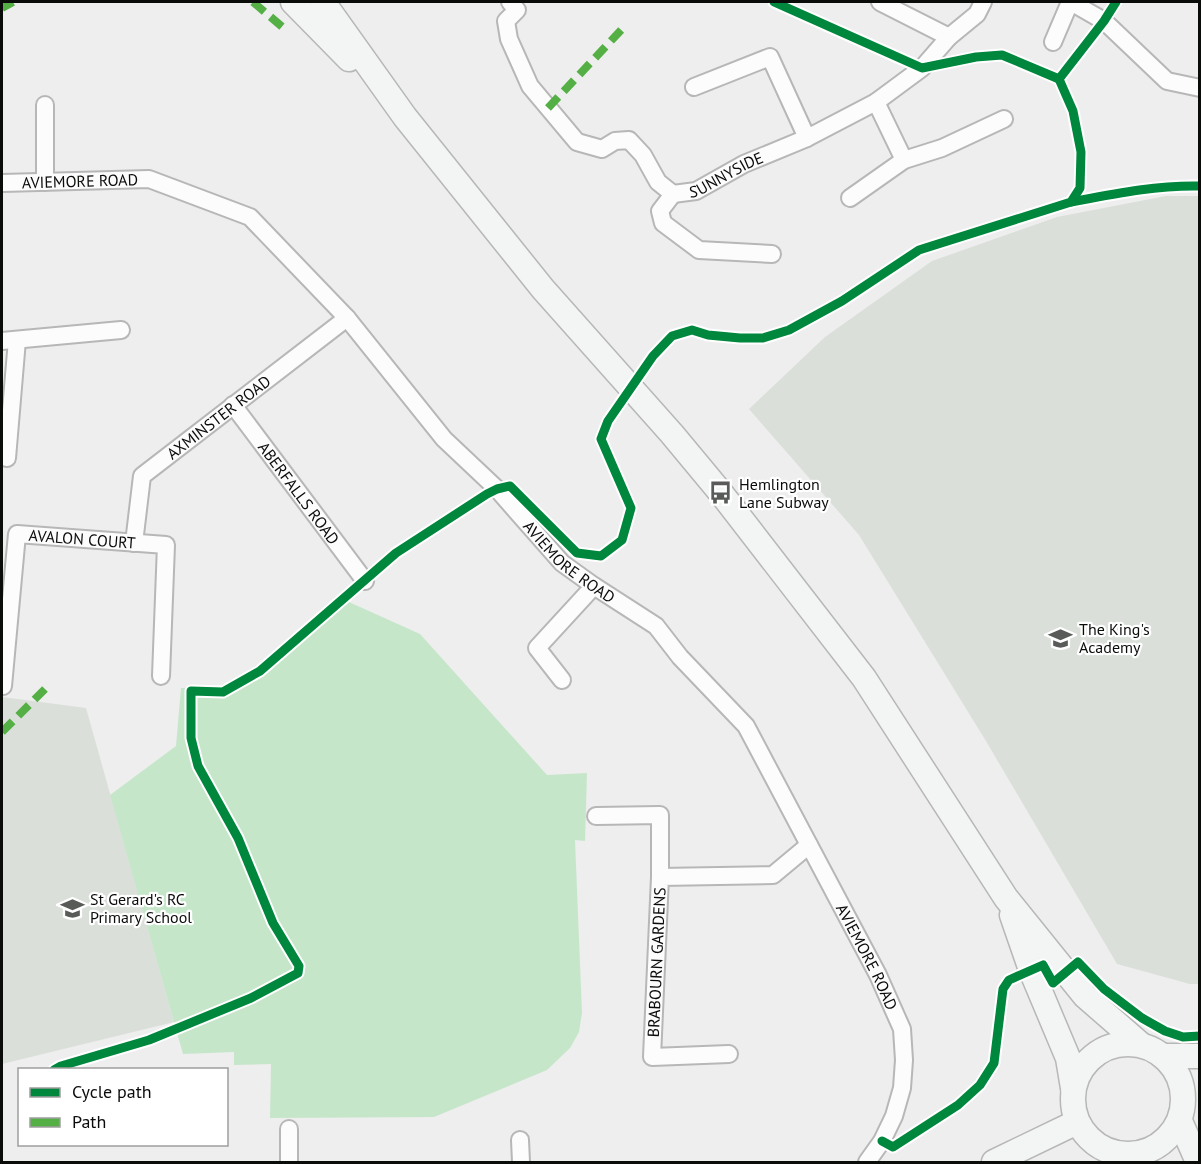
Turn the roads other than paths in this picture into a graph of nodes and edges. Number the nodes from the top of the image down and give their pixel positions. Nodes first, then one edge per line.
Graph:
1 (293, 2) edge
2 (323, 2) edge
3 (510, 2) edge
4 (880, 2) edge
5 (983, 2) edge
6 (1070, 2) edge
7 (949, 37) junction
8 (1053, 42) dead end
9 (694, 87) dead end
10 (1200, 88) edge
11 (876, 102) junction
12 (45, 105) dead end
13 (405, 117) junction
14 (1005, 119) dead end
15 (807, 138) junction
16 (904, 160) junction
17 (45, 182) junction
18 (2, 183) edge
19 (673, 194) junction
20 (850, 198) dead end
21 (772, 254) dead end
22 (347, 318) junction
23 (121, 330) dead end
24 (9, 340) edge
25 (233, 405) junction
26 (7, 458) dead end
27 (134, 543) junction
28 (364, 581) dead end
29 (594, 586) junction
30 (161, 676) dead end
31 (561, 680) dead end
32 (3, 686) dead end
33 (596, 816) dead end
34 (809, 845) junction
35 (660, 877) junction
36 (1006, 898) junction
37 (1139, 1044) junction
38 (729, 1054) dead end
39 (1165, 1056) junction
40 (1200, 1056) edge
41 (1074, 1088) junction
42 (1187, 1115) edge
43 (1077, 1122) junction
44 (289, 1129) dead end
45 (520, 1140) dead end
46 (1129, 1158) edge
47 (289, 1162) edge
48 (521, 1162) edge
49 (867, 1162) edge
50 (994, 1162) edge
51 (1198, 1162) edge

1 - 13 main road
2 - 13 main road
3 - 19 street, SUNNYSIDE
4 - 7 street
5 - 7 street, SUNNYSIDE
6 - 8 street
6 - 10 street
7 - 11 street, SUNNYSIDE
9 - 15 street
11 - 15 street, SUNNYSIDE
11 - 16 street
12 - 17 street
13 - 36 main road
14 - 16 street
15 - 19 street, SUNNYSIDE
16 - 20 street
17 - 18 street, AVIEMORE ROAD
17 - 22 street, AVIEMORE ROAD
19 - 21 street
22 - 25 street, AXMINSTER ROAD
22 - 29 street, AVIEMORE ROAD
23 - 24 street
24 - 26 street
25 - 27 street, AXMINSTER ROAD
25 - 28 street, ABERFALLS ROAD
27 - 30 street, AVALON COURT
27 - 32 street, AVALON COURT
29 - 31 street
29 - 34 street, AVIEMORE ROAD
33 - 35 street
34 - 35 street, BRABOURN GARDENS
34 - 49 street, AVIEMORE ROAD
35 - 38 street, BRABOURN GARDENS
36 - 37 main road
36 - 41 main road
37 - 39 main road
37 - 41 main road
39 - 40 main road
39 - 42 main road
41 - 43 main road
42 - 46 main road
42 - 51 main road
43 - 46 main road
43 - 50 main road
44 - 47 street
45 - 48 street

